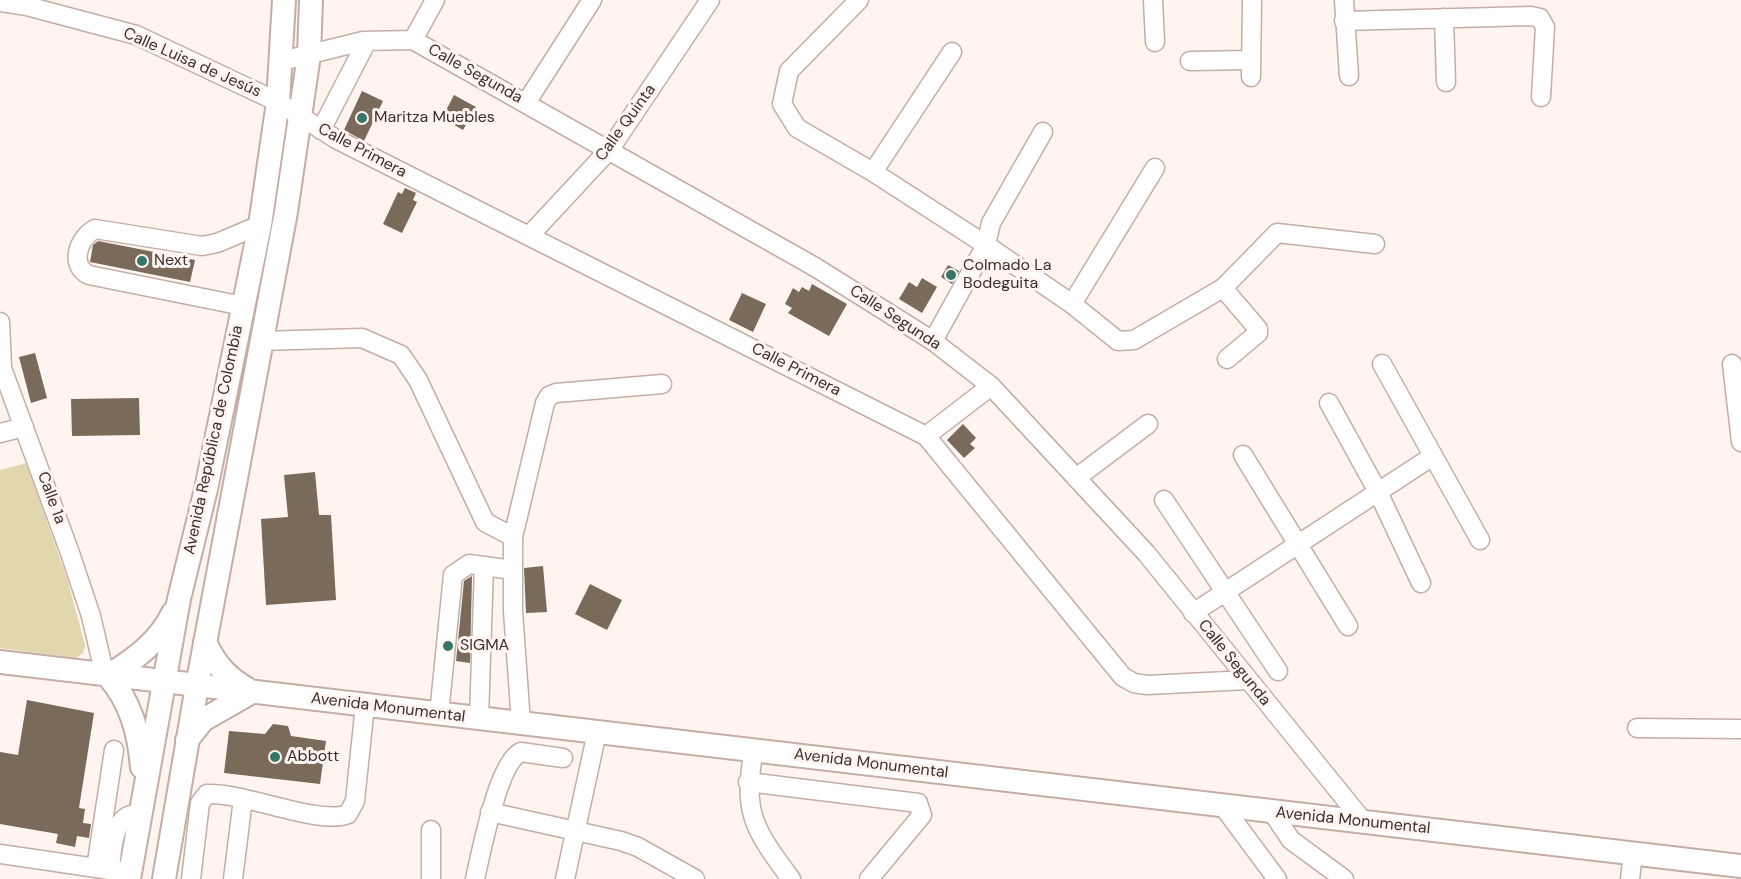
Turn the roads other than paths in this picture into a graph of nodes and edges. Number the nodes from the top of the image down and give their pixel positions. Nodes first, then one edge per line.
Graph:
1 (284, 0) edge
2 (311, 0) edge
3 (435, 0) edge
4 (592, 0) edge
5 (710, 0) edge
6 (859, 0) edge
7 (1153, 0) edge
8 (1252, 0) edge
9 (1344, 0) edge
10 (0, 2) edge
11 (1444, 18) junction
12 (1344, 21) junction
13 (413, 40) junction
14 (367, 41) junction
15 (1155, 42) dead end
16 (952, 52) dead end
17 (309, 55) junction
18 (282, 61) junction
19 (1190, 61) dead end
20 (1349, 76) dead end
21 (1446, 82) dead end
22 (1541, 96) dead end
23 (278, 102) junction
24 (526, 103) junction
25 (301, 117) junction
26 (321, 130) junction
27 (1043, 132) dead end
28 (610, 149) junction
29 (1155, 168) dead end
30 (873, 172) junction
31 (260, 225) junction
32 (529, 236) junction
33 (1375, 244) dead end
34 (986, 245) junction
35 (255, 250) junction
36 (279, 253) junction
37 (1223, 288) junction
38 (1072, 304) junction
39 (243, 306) junction
40 (0, 323) edge
41 (261, 341) junction
42 (933, 341) junction
43 (1227, 359) dead end
44 (1382, 364) dead end
45 (1732, 364) dead end
46 (1, 369) edge
47 (662, 384) dead end
48 (991, 386) junction
49 (1329, 403) dead end
50 (1148, 424) dead end
51 (24, 428) junction
52 (0, 433) edge
53 (926, 436) junction
54 (1741, 442) edge
55 (1243, 456) dead end
56 (1433, 456) junction
57 (1076, 478) junction
58 (1378, 492) junction
59 (1164, 500) dead end
60 (513, 537) junction
61 (1480, 540) dead end
62 (1296, 545) junction
63 (484, 566) junction
64 (513, 570) junction
65 (1422, 583) dead end
66 (1226, 590) junction
67 (179, 599) junction
68 (1193, 613) junction
69 (1348, 626) dead end
70 (205, 642) junction
71 (0, 662) edge
72 (1278, 671) dead end
73 (106, 676) junction
74 (1248, 680) junction
75 (165, 681) junction
76 (196, 686) junction
77 (252, 692) junction
78 (365, 705) junction
79 (440, 714) junction
80 (479, 718) junction
81 (521, 723) junction
82 (1636, 728) dead end
83 (1741, 729) edge
84 (597, 732) junction
85 (187, 740) junction
86 (114, 750) dead end
87 (754, 750) junction
88 (563, 758) dead end
89 (748, 783) junction
90 (144, 787) junction
91 (243, 799) junction
92 (1222, 804) junction
93 (490, 812) junction
94 (1272, 812) junction
95 (1363, 821) junction
96 (431, 830) dead end
97 (575, 831) junction
98 (0, 854) edge
99 (1633, 854) junction
100 (1741, 866) edge
101 (116, 873) edge
102 (1741, 873) edge
103 (164, 879) edge
104 (191, 879) edge
105 (232, 879) edge
106 (431, 879) edge
107 (475, 879) edge
108 (565, 879) edge
109 (695, 879) edge
110 (791, 879) edge
111 (869, 879) edge
112 (1277, 879) edge
113 (1344, 879) edge
114 (1630, 879) edge
115 (1741, 879) edge

1 - 18 main road, Avenida República de Colombia
2 - 17 main road, Avenida República de Colombia
3 - 13 street
4 - 24 street
5 - 28 street, Calle Quinta
6 - 30 street
7 - 15 street
8 - 19 street
9 - 12 street
10 - 23 street, Calle Luisa de Jesús
11 - 12 street
11 - 21 street
11 - 22 street
12 - 20 street
13 - 14 street, Calle Segunda
13 - 24 street, Calle Segunda
14 - 17 street, Calle Segunda
14 - 26 street
16 - 30 street
17 - 18 street, Calle Segunda
17 - 25 main road, Avenida República de Colombia
18 - 23 main road, Avenida República de Colombia
23 - 25 street, Calle Primera
23 - 31 main road, Avenida República de Colombia
24 - 28 street, Calle Segunda
25 - 26 street, Calle Primera
25 - 36 main road, Avenida República de Colombia
26 - 32 street, Calle Primera
27 - 34 street
28 - 32 street, Calle Quinta
28 - 42 street, Calle Segunda
29 - 38 street
30 - 34 street
31 - 35 main road, Avenida República de Colombia
31 - 39 street
32 - 53 street, Calle Primera
33 - 37 street
34 - 38 street
34 - 42 street
35 - 36 main road
35 - 39 main road, Avenida República de Colombia
36 - 41 main road, Avenida República de Colombia
37 - 38 street
37 - 43 street
39 - 67 main road, Avenida República de Colombia
40 - 46 street, Calle 1a
41 - 60 street
41 - 70 main road, Avenida República de Colombia
42 - 48 street, Calle Segunda
44 - 56 street
45 - 54 street
46 - 51 street, Calle 1a
47 - 60 street
48 - 53 street
48 - 57 street, Calle Segunda
49 - 58 street
50 - 57 street
51 - 52 street
51 - 73 street, Calle 1a
53 - 74 street, Calle Primera
55 - 62 street
56 - 58 street
56 - 61 street
57 - 68 street, Calle Segunda
58 - 62 street
58 - 65 street
59 - 66 street
60 - 64 street
62 - 66 street
62 - 69 street
63 - 64 street
63 - 79 street
63 - 80 street
64 - 81 street
66 - 68 street
66 - 72 street
67 - 73 main road
67 - 75 main road, Avenida República de Colombia
68 - 74 street, Calle Segunda
70 - 76 main road, Avenida República de Colombia
70 - 77 main road
71 - 73 main road, Avenida Monumental
73 - 75 main road, Avenida Monumental
73 - 90 main road
74 - 95 street, Calle Segunda
75 - 76 main road, Avenida Monumental
75 - 90 main road, Avenida República de Colombia
76 - 77 main road, Avenida Monumental
76 - 85 main road, Avenida República de Colombia
77 - 78 main road, Avenida Monumental
77 - 85 main road
78 - 79 main road, Avenida Monumental
78 - 91 street
79 - 80 main road, Avenida Monumental
80 - 81 main road, Avenida Monumental
81 - 84 main road, Avenida Monumental
82 - 83 street
84 - 87 main road, Avenida Monumental
84 - 97 street
85 - 103 main road, Avenida República de Colombia
86 - 101 street
87 - 89 street
87 - 92 main road, Avenida Monumental
88 - 93 street
89 - 110 street
89 - 111 street
90 - 101 main road, Avenida República de Colombia
91 - 104 street
91 - 105 street
92 - 94 main road, Avenida Monumental
92 - 112 street
93 - 97 street
93 - 107 street
94 - 95 main road, Avenida Monumental
94 - 113 street
95 - 99 main road, Avenida Monumental
96 - 106 street
97 - 108 street
97 - 109 street
98 - 101 street
99 - 100 main road, Avenida Monumental
99 - 114 street
102 - 115 street

